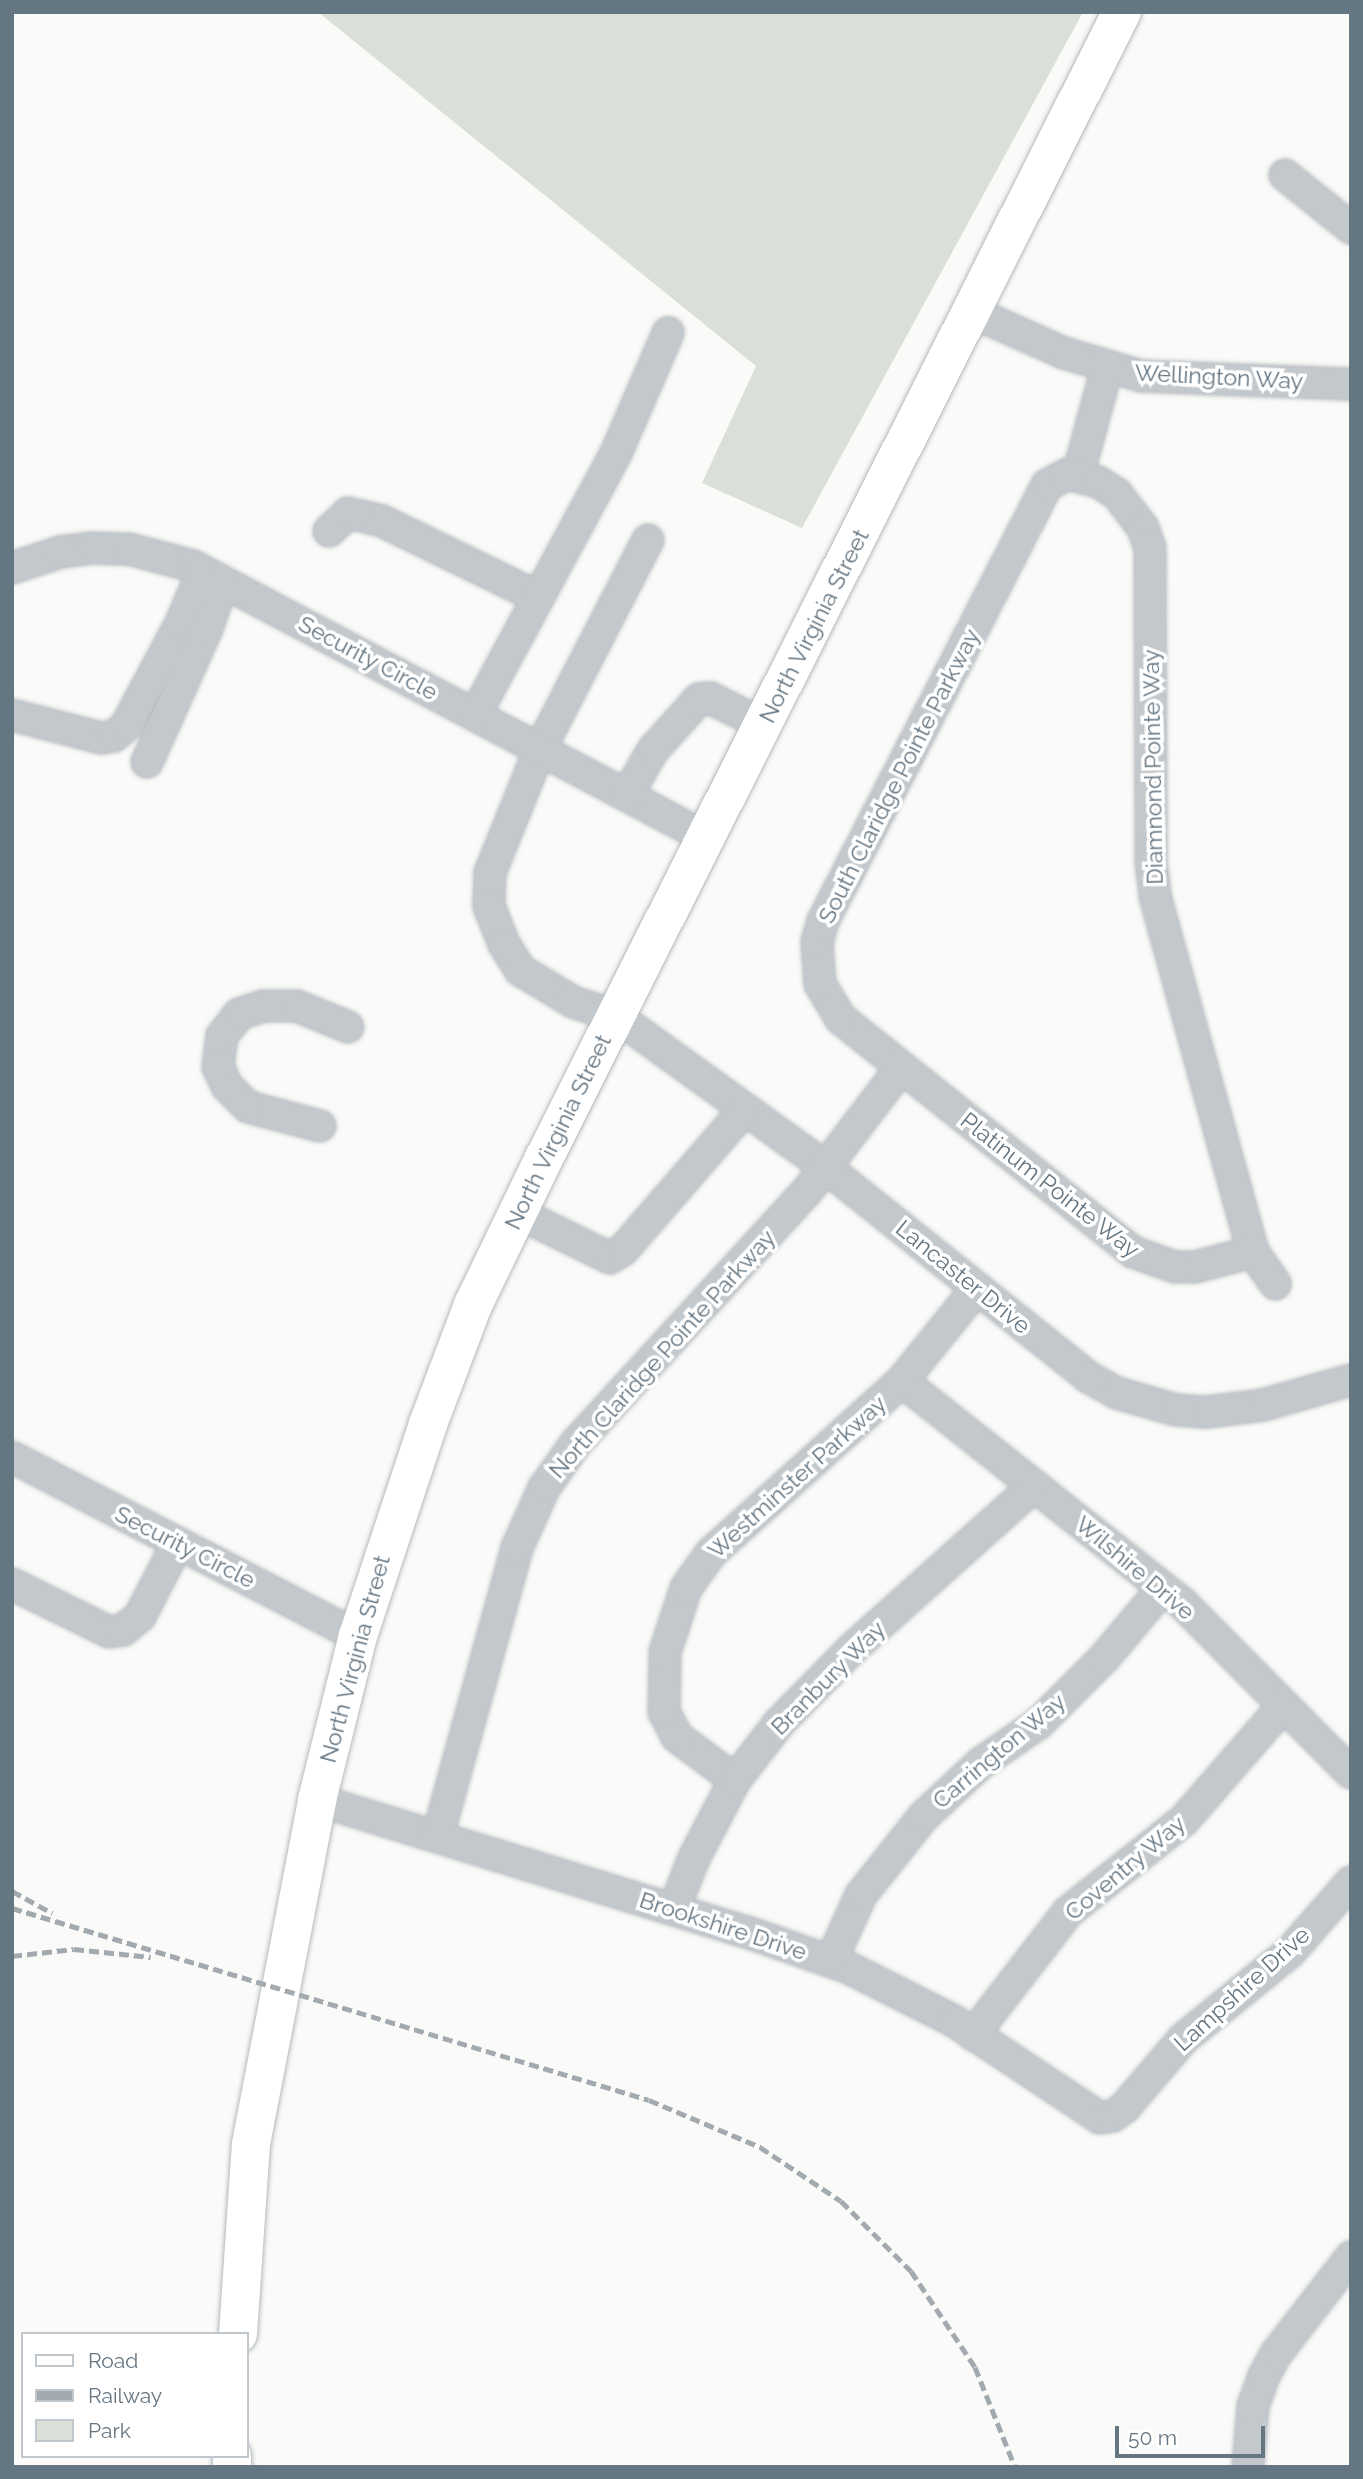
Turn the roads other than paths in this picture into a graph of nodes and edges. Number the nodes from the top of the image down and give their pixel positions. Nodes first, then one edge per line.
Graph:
1 (1122, 12) edge
2 (1285, 175) dead end
3 (1351, 228) edge
4 (972, 312) junction
5 (668, 333) dead end
6 (1107, 368) junction
7 (1351, 384) edge
8 (1078, 475) junction
9 (329, 531) dead end
10 (648, 540) dead end
11 (12, 568) edge
12 (213, 577) junction
13 (538, 597) junction
14 (12, 715) edge
15 (475, 715) junction
16 (764, 725) junction
17 (540, 750) junction
18 (147, 762) dead end
19 (626, 795) junction
20 (707, 838) junction
21 (616, 1016) junction
22 (348, 1027) dead end
23 (901, 1068) junction
24 (745, 1109) junction
25 (320, 1126) dead end
26 (824, 1166) junction
27 (518, 1213) junction
28 (1253, 1252) junction
29 (1275, 1284) dead end
30 (977, 1288) junction
31 (1351, 1380) edge
32 (902, 1381) junction
33 (12, 1457) edge
34 (1034, 1486) junction
35 (178, 1543) junction
36 (12, 1584) edge
37 (1163, 1588) junction
38 (358, 1636) junction
39 (1283, 1706) junction
40 (1351, 1773) edge
41 (735, 1780) junction
42 (317, 1800) junction
43 (438, 1835) junction
44 (1351, 1882) edge
45 (674, 1909) junction
46 (831, 1961) junction
47 (973, 2035) junction
48 (1100, 2118) joint
49 (1351, 2257) edge
50 (237, 2332) edge
51 (1248, 2467) edge

1 - 4 main road, North Virginia Street
2 - 3 street
4 - 6 street, Wellington Way
4 - 16 main road, North Virginia Street
5 - 13 street
6 - 7 street, Wellington Way
6 - 8 street
8 - 23 street, South Claridge Pointe Parkway
8 - 28 street, Diamnond Pointe Way
9 - 13 street
10 - 17 street, Lancaster Drive
11 - 12 street, Security Circle
12 - 14 street
12 - 15 street, Security Circle
12 - 18 street
13 - 15 street
15 - 17 street, Security Circle
16 - 19 street
16 - 20 main road, North Virginia Street
17 - 19 street, Security Circle
17 - 21 street, Lancaster Drive
19 - 20 street, Security Circle
20 - 21 main road, North Virginia Street
21 - 24 street, Lancaster Drive
21 - 27 main road, North Virginia Street
22 - 25 street
23 - 26 street
23 - 28 street, Platinum Pointe Way
24 - 26 street, Lancaster Drive
24 - 27 street
26 - 30 street, Lancaster Drive
26 - 43 street, North Claridge Pointe Parkway
27 - 38 main road, North Virginia Street
28 - 29 street, Diamnond Pointe Way
30 - 31 street, Lancaster Drive
30 - 32 street, Westminster Parkway
32 - 34 street, Wilshire Drive
32 - 41 street, Westminster Parkway
33 - 35 street, Security Circle
34 - 37 street, Wilshire Drive
34 - 41 street, Branbury Way
35 - 36 street
35 - 38 street, Security Circle
37 - 39 street, Wilshire Drive
37 - 46 street, Carrington Way
38 - 42 main road, North Virginia Street
39 - 40 street, Wilshire Drive
39 - 47 street, Coventry Way
41 - 45 street, Branbury Way
42 - 43 street, Brookshire Drive
42 - 50 main road, North Virginia Street
43 - 45 street, Brookshire Drive
44 - 48 street, Lampshire Drive
45 - 46 street, Brookshire Drive
46 - 47 street, Brookshire Drive
47 - 48 street, Brookshire Drive
49 - 51 street

